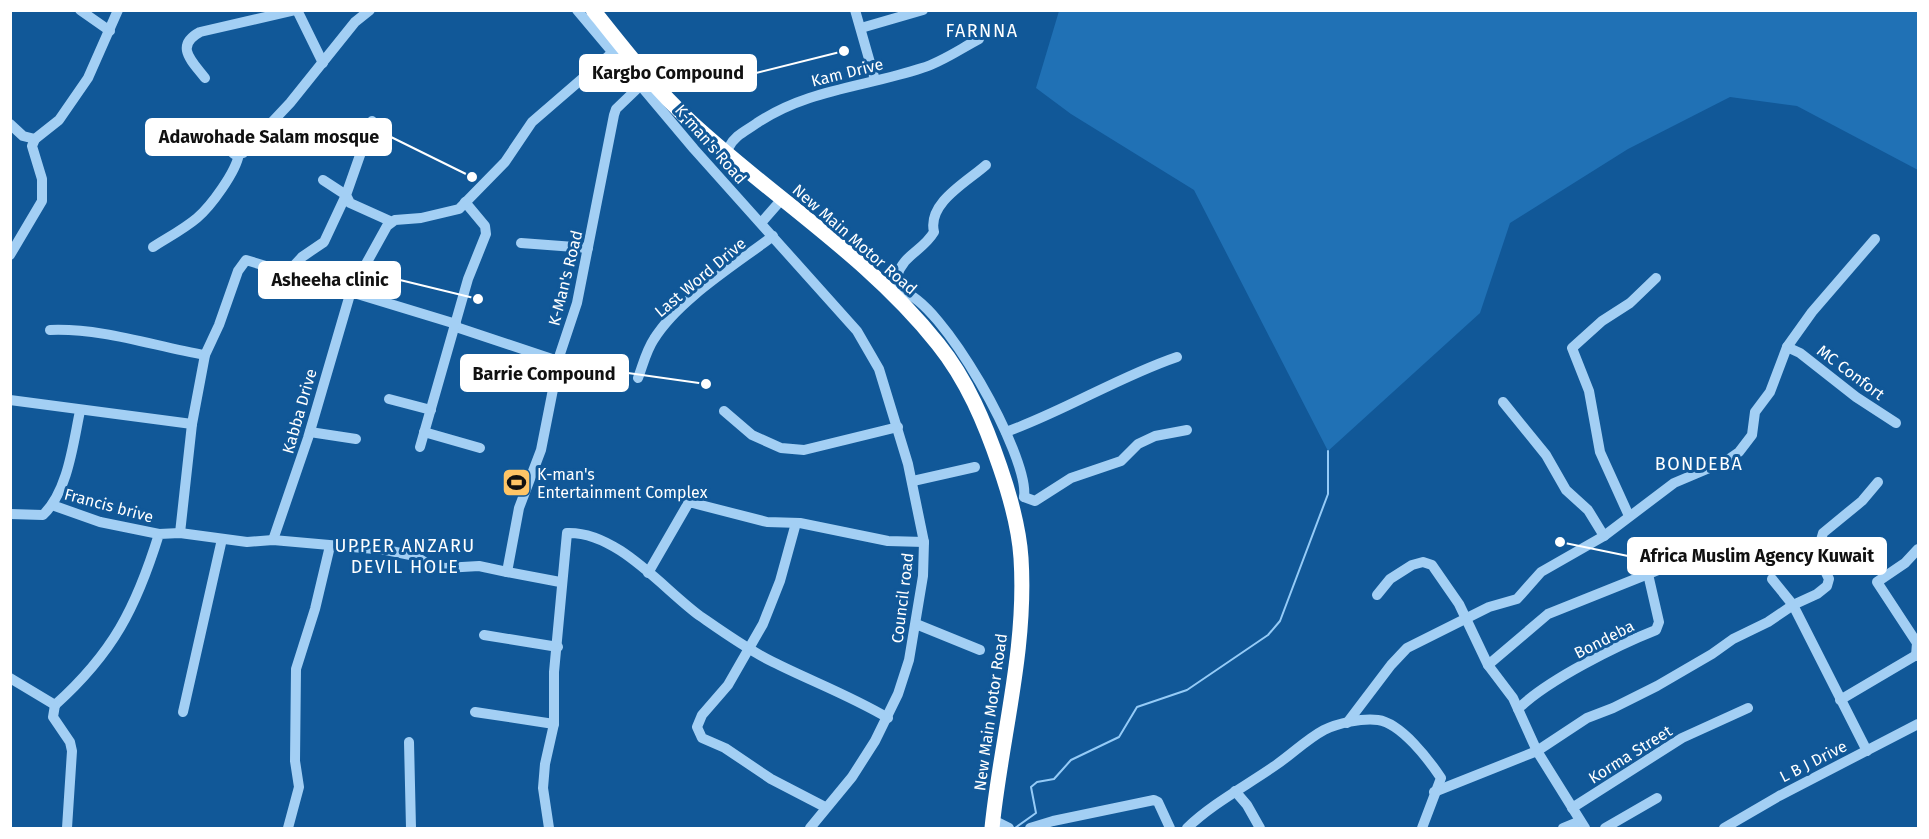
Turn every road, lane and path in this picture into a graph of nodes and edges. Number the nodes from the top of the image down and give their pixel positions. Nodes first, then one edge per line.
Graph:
1 (80, 10) edge
2 (118, 10) edge
3 (296, 10) edge
4 (578, 10) edge
5 (593, 10) edge
6 (602, 10) edge
7 (855, 10) edge
8 (923, 10) edge
9 (369, 11) edge
10 (861, 28) junction
11 (110, 31) junction
12 (979, 39) dead end
13 (613, 52) junction
14 (323, 63) junction
15 (206, 78) dead end
16 (875, 80) junction
17 (641, 85) junction
18 (372, 121) dead end
19 (10, 124) edge
20 (208, 132) dead end
21 (35, 139) junction
22 (729, 147) junction
23 (239, 154) junction
24 (986, 165) dead end
25 (323, 180) dead end
26 (346, 195) junction
27 (782, 199) junction
28 (465, 202) junction
29 (390, 221) junction
30 (761, 223) junction
31 (773, 236) junction
32 (1875, 239) dead end
33 (521, 243) dead end
34 (153, 247) dead end
35 (588, 248) junction
36 (10, 255) edge
37 (801, 268) joint
38 (289, 271) junction
39 (1656, 278) dead end
40 (351, 291) junction
41 (901, 292) junction
42 (456, 326) junction
43 (50, 330) dead end
44 (1787, 347) junction
45 (205, 355) junction
46 (1177, 357) dead end
47 (558, 361) junction
48 (638, 378) dead end
49 (389, 399) dead end
50 (10, 400) edge
51 (1503, 402) dead end
52 (431, 410) junction
53 (80, 411) junction
54 (724, 411) dead end
55 (1896, 423) dead end
56 (192, 424) junction
57 (897, 427) junction
58 (1187, 430) dead end
59 (310, 432) junction
60 (424, 432) junction
61 (1006, 432) junction
62 (356, 439) dead end
63 (420, 447) dead end
64 (480, 448) dead end
65 (975, 467) dead end
66 (912, 481) junction
67 (1878, 482) dead end
68 (1021, 500) junction
69 (52, 505) junction
70 (10, 514) edge
71 (1629, 516) junction
72 (796, 524) junction
73 (180, 533) junction
74 (159, 534) junction
75 (1604, 536) junction
76 (222, 539) junction
77 (273, 540) junction
78 (924, 542) junction
79 (330, 546) junction
80 (1918, 549) edge
81 (1683, 560) dead end
82 (507, 572) junction
83 (648, 573) junction
84 (1648, 574) junction
85 (1772, 579) dead end
86 (561, 582) junction
87 (1377, 595) dead end
88 (1792, 605) junction
89 (1466, 617) junction
90 (916, 624) junction
91 (484, 635) dead end
92 (558, 647) junction
93 (750, 648) junction
94 (980, 650) dead end
95 (1917, 655) edge
96 (1488, 665) junction
97 (10, 678) edge
98 (1840, 700) junction
99 (55, 705) junction
100 (1748, 708) dead end
101 (1518, 709) junction
102 (183, 712) dead end
103 (475, 712) dead end
104 (888, 718) junction
105 (1347, 723) junction
106 (554, 724) junction
107 (1918, 724) edge
108 (409, 742) dead end
109 (1537, 751) junction
110 (1867, 751) junction
111 (1235, 791) junction
112 (1434, 792) junction
113 (1657, 798) dead end
114 (825, 807) junction
115 (1572, 808) junction
116 (1583, 825) edge
117 (1000, 827) edge
118 (67, 828) edge
119 (288, 828) edge
120 (411, 828) edge
121 (549, 828) edge
122 (810, 828) edge
123 (1030, 828) edge
124 (1170, 828) edge
125 (1187, 828) edge
126 (1260, 828) edge
127 (1422, 828) edge
128 (1563, 828) edge
129 (1605, 828) edge
130 (1724, 828) edge

1 - 11 street
2 - 11 street
3 - 14 street
3 - 15 street
4 - 13 street, K-man's Road
5 - 27 highway, New Main Motor Road
6 - 22 highway, New Main Motor Road
7 - 10 street
8 - 10 street
9 - 14 street
10 - 16 street
11 - 21 street
12 - 16 street, Kam Drive
13 - 17 street, K-man's Road
13 - 28 street
14 - 23 street
16 - 22 street, Kam Drive
17 - 30 street, K-man's Road
17 - 35 street, K-Man's Road
18 - 26 street
19 - 21 street
20 - 23 street
21 - 36 street
22 - 41 highway, New Main Motor Road
23 - 34 street
24 - 41 street
25 - 26 street
26 - 29 street
26 - 38 street
27 - 30 street
27 - 117 highway, New Main Motor Road
28 - 29 street
28 - 42 street
29 - 40 street, Kabba Drive
30 - 31 street, K-man's Road
31 - 37 street, K-man's Road
31 - 48 street, Last Word Drive
32 - 44 street
33 - 35 street
35 - 47 street, K-Man's Road
37 - 57 street, Council road
38 - 40 street
38 - 45 street
39 - 71 street
40 - 42 street
40 - 59 street, Kabba Drive
41 - 61 street
41 - 68 highway, New Main Motor Road
42 - 47 street
42 - 52 street
43 - 45 street
44 - 55 street, MC Confort
44 - 71 street
45 - 56 street
46 - 61 street
47 - 82 street, K-Man's Road
49 - 52 street
50 - 53 street
51 - 75 street
52 - 60 street
53 - 56 street
53 - 69 street
54 - 57 street
56 - 73 street
57 - 66 street, Council road
58 - 68 street
59 - 62 street
59 - 77 street, Kabba Drive
60 - 63 street
60 - 64 street
61 - 68 street
65 - 66 street
66 - 78 street, Council road
67 - 88 street
68 - 117 highway, New Main Motor Road
69 - 70 street
69 - 74 street, Francis brive
71 - 75 street
72 - 78 street
72 - 83 street
72 - 93 street
73 - 74 street
73 - 76 street
74 - 99 street
75 - 89 street
76 - 77 street
76 - 102 street
77 - 79 street
78 - 90 street, Council road
79 - 82 street
79 - 119 street
80 - 95 street
81 - 84 street
82 - 86 street
83 - 86 street
83 - 93 street
84 - 96 street
84 - 101 street, Bondeba
85 - 88 street
86 - 92 street
87 - 89 street
88 - 98 street
88 - 109 street
89 - 96 street
89 - 105 street
90 - 94 street
90 - 104 street, Council road
91 - 92 street
92 - 106 street
93 - 104 street
93 - 114 street
95 - 98 street
96 - 101 street
97 - 99 street
98 - 110 street
99 - 118 street
100 - 115 street, Korma Street
101 - 109 street
103 - 106 street
104 - 114 street, Council road
105 - 111 street
105 - 112 street
106 - 121 street
107 - 110 street, L B J Drive
108 - 120 street
109 - 112 street
109 - 115 street
110 - 130 street, L B J Drive
111 - 125 street
111 - 126 street
112 - 127 street
113 - 129 street
114 - 122 street, Council road
115 - 116 street
116 - 128 street
123 - 124 street

